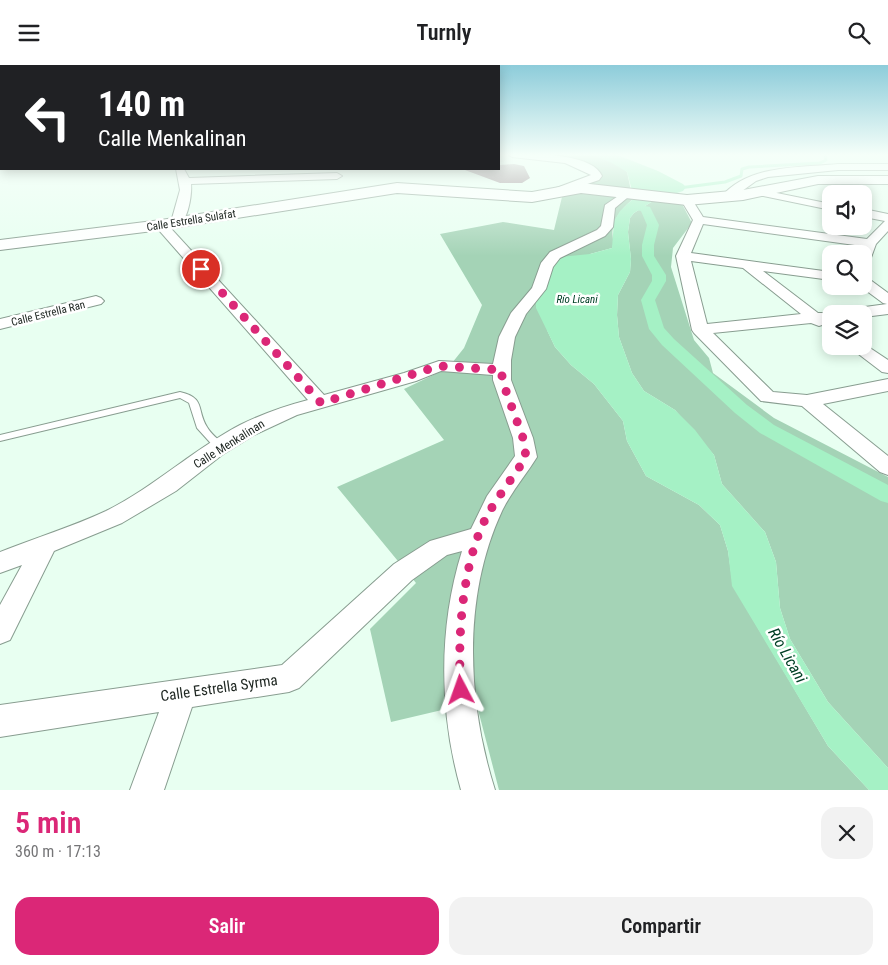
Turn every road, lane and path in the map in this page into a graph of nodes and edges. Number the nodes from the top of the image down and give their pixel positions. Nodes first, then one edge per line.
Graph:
1 (186, 188) edge
2 (341, 188) edge
3 (567, 188) edge
4 (741, 188) edge
5 (777, 188) edge
6 (838, 188) edge
7 (556, 192) junction
8 (757, 192) junction
9 (629, 193) junction
10 (879, 195) dead end
11 (345, 196) junction
12 (727, 197) junction
13 (680, 199) junction
14 (822, 205) edge
15 (872, 215) edge
16 (888, 218) edge
17 (698, 220) junction
18 (169, 223) junction
19 (888, 224) edge
20 (872, 241) junction
21 (888, 244) edge
22 (0, 245) edge
23 (870, 245) edge
24 (683, 257) junction
25 (749, 267) junction
26 (822, 276) edge
27 (872, 287) edge
28 (888, 300) edge
29 (96, 301) dead end
30 (888, 309) edge
31 (872, 311) edge
32 (822, 317) edge
33 (815, 318) junction
34 (822, 323) edge
35 (0, 324) edge
36 (700, 330) junction
37 (869, 355) edge
38 (888, 368) edge
39 (502, 370) junction
40 (888, 385) edge
41 (807, 401) junction
42 (321, 403) junction
43 (0, 438) edge
44 (220, 447) junction
45 (888, 467) edge
46 (479, 536) junction
47 (45, 546) junction
48 (0, 563) edge
49 (0, 631) edge
50 (180, 694) junction
51 (0, 721) edge
52 (147, 790) edge
53 (478, 790) edge

1 - 18 street
2 - 11 street
3 - 7 street
4 - 12 street
5 - 8 street, Calle Estrella Sulafat
6 - 10 street
7 - 9 street, Calle Estrella Sulafat
7 - 11 street, Calle Estrella Sulafat
8 - 12 street, Calle Estrella Sulafat
8 - 14 street
9 - 13 street, Calle Estrella Sulafat
9 - 39 street
11 - 18 street, Calle Estrella Sulafat
12 - 13 street, Calle Estrella Sulafat
13 - 17 street
15 - 16 street
17 - 20 street
17 - 24 street
18 - 22 street, Calle Estrella Sulafat
18 - 42 street
19 - 20 street
20 - 21 street
20 - 23 street
24 - 25 street
24 - 36 street
25 - 26 street
25 - 33 street
27 - 28 street
29 - 35 street, Calle Estrella Ran
30 - 31 street
32 - 33 street
33 - 34 street
33 - 36 street
36 - 41 street
37 - 38 street
39 - 42 street, Calle Menkalinan
39 - 46 street
40 - 41 street
41 - 45 street
42 - 44 street, Calle Menkalinan
43 - 44 lane
44 - 47 street, Calle Menkalinan
46 - 50 street, Calle Estrella Syrma
46 - 53 street
47 - 48 street, Calle Menkalinan
47 - 49 street
50 - 51 street, Calle Estrella Syrma
50 - 52 street

